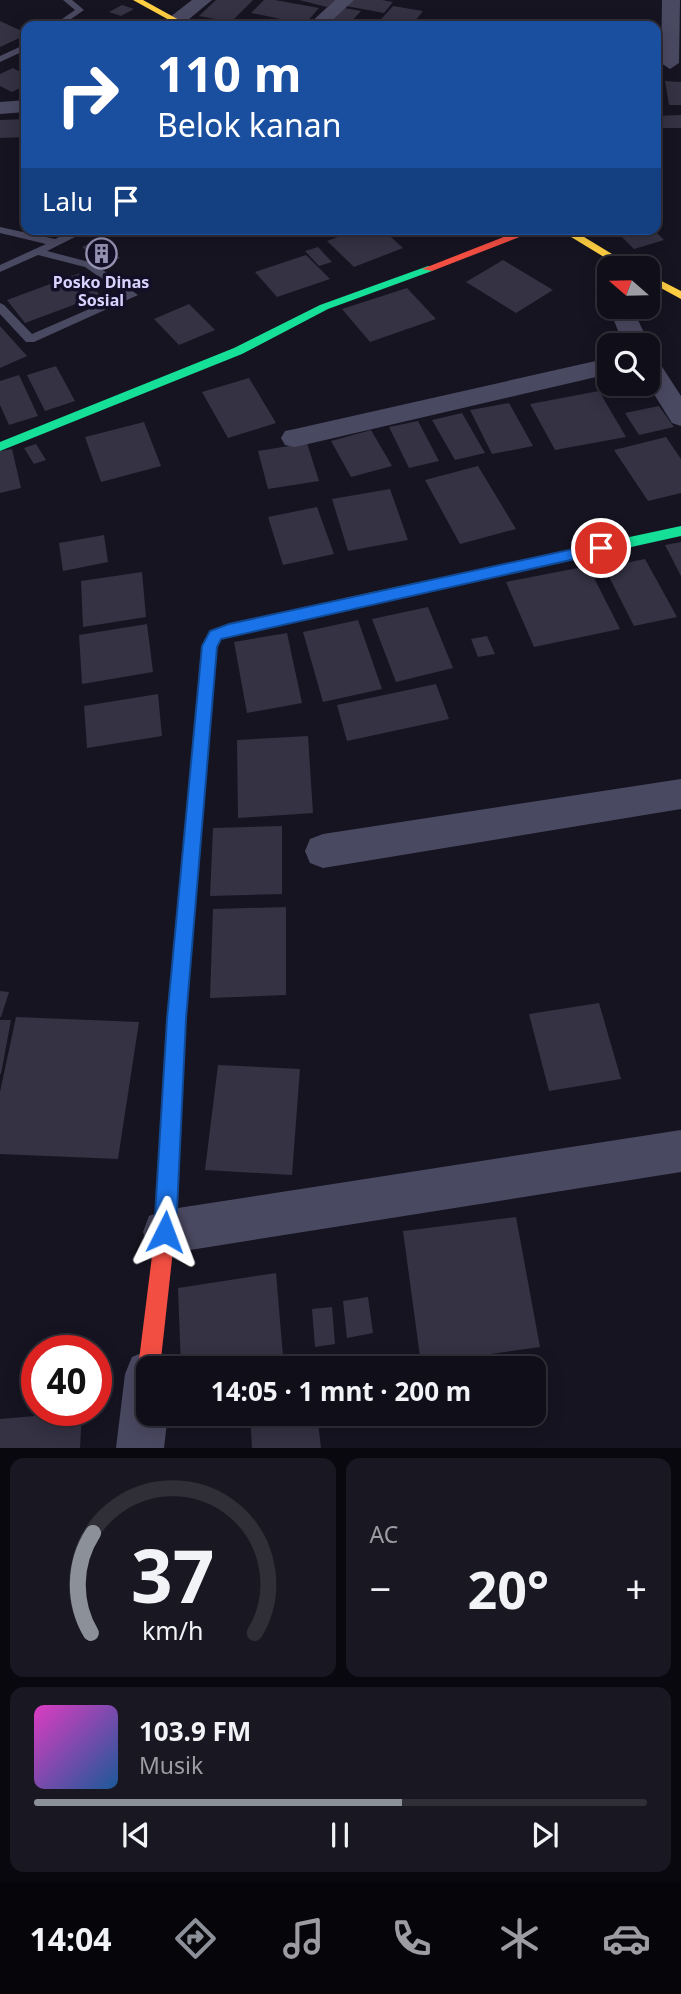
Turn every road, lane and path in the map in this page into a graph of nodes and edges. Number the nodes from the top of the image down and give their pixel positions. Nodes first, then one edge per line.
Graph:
1 (67, 0) edge
2 (137, 0) edge
3 (203, 0) edge
4 (345, 0) edge
5 (671, 0) edge
6 (64, 21) edge
7 (176, 21) edge
8 (184, 21) edge
9 (322, 21) edge
10 (21, 49) edge
11 (0, 59) edge
12 (669, 63) edge
13 (21, 106) edge
14 (0, 108) edge
15 (0, 230) edge
16 (21, 235) edge
17 (22, 235) edge
18 (74, 235) edge
19 (519, 235) edge
20 (573, 235) edge
21 (58, 243) junction
22 (38, 252) junction
23 (609, 256) edge
24 (0, 269) edge
25 (0, 307) edge
26 (597, 369) edge
27 (660, 384) edge
28 (681, 417) edge
29 (295, 438) dead end
30 (0, 447) edge
31 (681, 531) edge
32 (681, 794) edge
33 (323, 851) dead end
34 (681, 1151) edge
35 (165, 1232) junction
36 (150, 1356) edge
37 (143, 1426) edge
38 (140, 1448) edge

1 - 6 lane
2 - 7 street
3 - 8 street
4 - 9 street
5 - 12 street
10 - 11 lane
13 - 14 street
15 - 16 lane
17 - 21 lane
18 - 21 lane
19 - 30 street
20 - 23 street
21 - 22 lane
22 - 24 lane
22 - 25 lane
26 - 29 street
27 - 28 street
31 - 35 street
32 - 33 street
34 - 35 street
35 - 36 street
37 - 38 street

